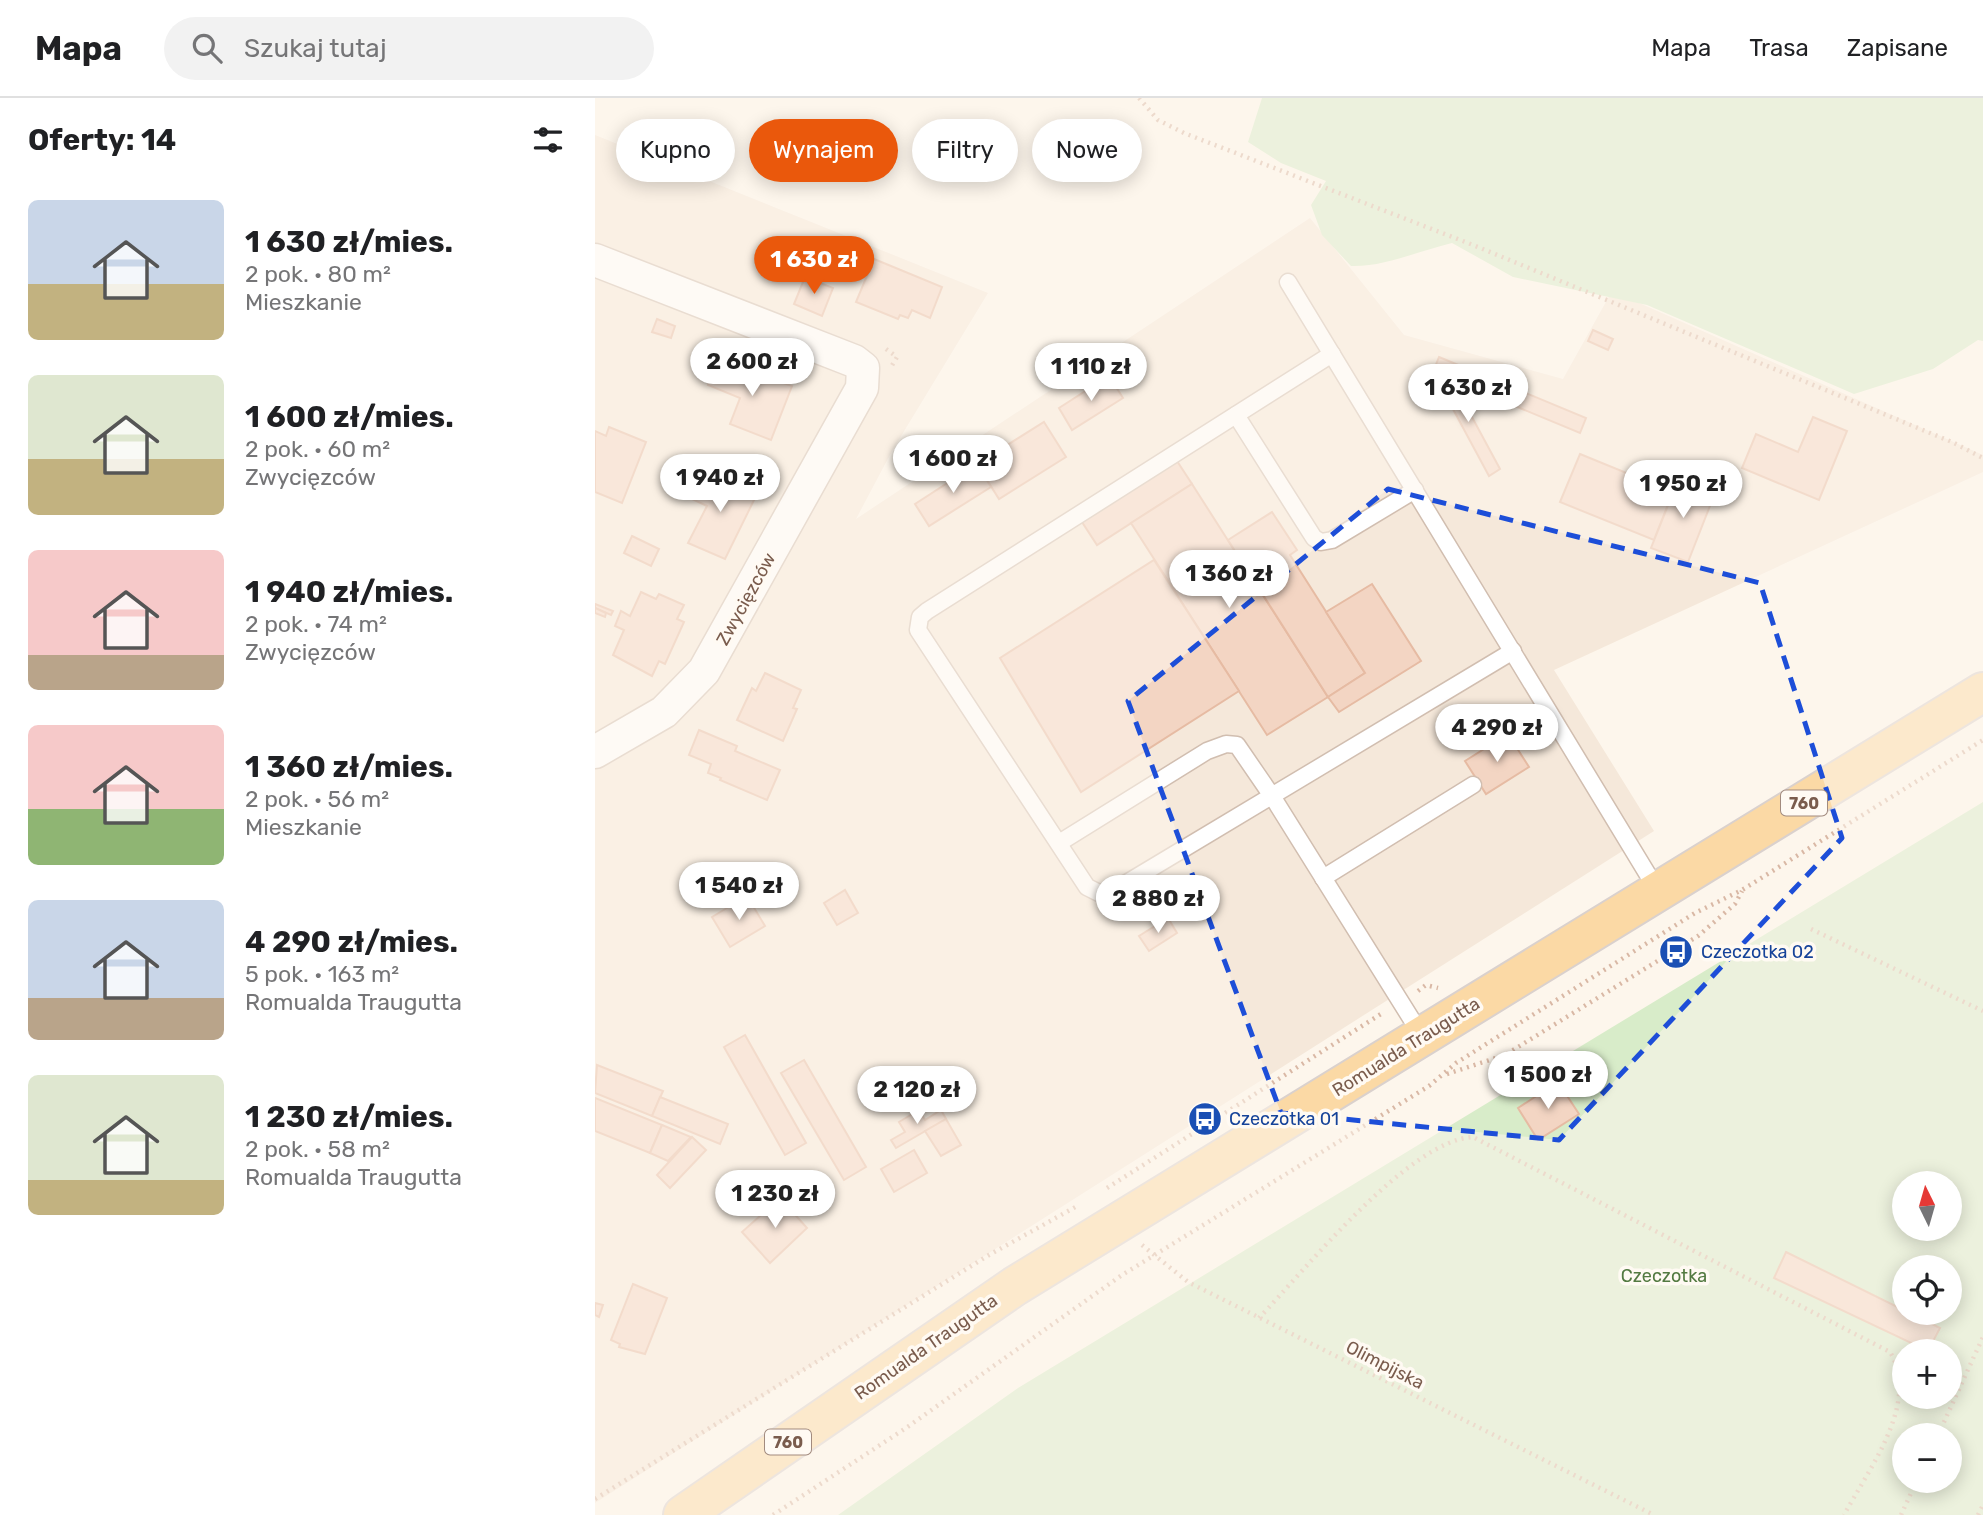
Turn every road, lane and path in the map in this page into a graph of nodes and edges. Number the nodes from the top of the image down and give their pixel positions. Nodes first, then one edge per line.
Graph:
1 (1139, 98) edge
2 (595, 260) edge
3 (1288, 282) dead end
4 (1332, 354) junction
5 (1236, 415) junction
6 (1983, 458) edge
7 (1415, 490) junction
8 (1513, 651) junction
9 (1983, 692) edge
10 (1983, 740) edge
11 (595, 752) edge
12 (1473, 785) dead end
13 (1272, 796) junction
14 (1059, 843) junction
15 (1324, 878) junction
16 (1742, 890) junction
17 (1659, 893) junction
18 (1811, 929) dead end
19 (1449, 987) dead end
20 (1401, 1001) junction
21 (1983, 1011) edge
22 (1423, 1037) junction
23 (1444, 1075) junction
24 (1098, 1207) junction
25 (1156, 1255) junction
26 (1259, 1318) junction
27 (1983, 1337) edge
28 (1944, 1423) edge
29 (1911, 1493) edge
30 (595, 1499) edge
31 (1983, 1505) edge
32 (681, 1511) edge
33 (773, 1515) edge
34 (1654, 1515) edge
35 (1844, 1515) edge
36 (1901, 1515) edge
37 (1978, 1515) edge

1 - 6 path
2 - 11 street, Zwycięzców
3 - 4 lane
4 - 5 lane
4 - 7 lane
5 - 7 lane
5 - 14 lane
7 - 8 lane
8 - 13 lane
8 - 17 lane
9 - 17 main road, Romualda Traugutta / 760
10 - 16 path
12 - 15 lane
13 - 14 lane
13 - 14 lane
13 - 15 lane
15 - 20 lane
16 - 23 path
16 - 23 path
17 - 22 main road, Romualda Traugutta / 760
18 - 21 path
19 - 20 path
20 - 22 lane
20 - 24 path
22 - 24 main road, Romualda Traugutta / 760
23 - 25 path
24 - 25 path, Olimpijska
24 - 30 path
24 - 32 main road, Romualda Traugutta / 760
25 - 26 path, Olimpijska
25 - 33 path
26 - 34 path, Olimpijska
26 - 35 path
27 - 28 path
29 - 36 path
31 - 37 path

